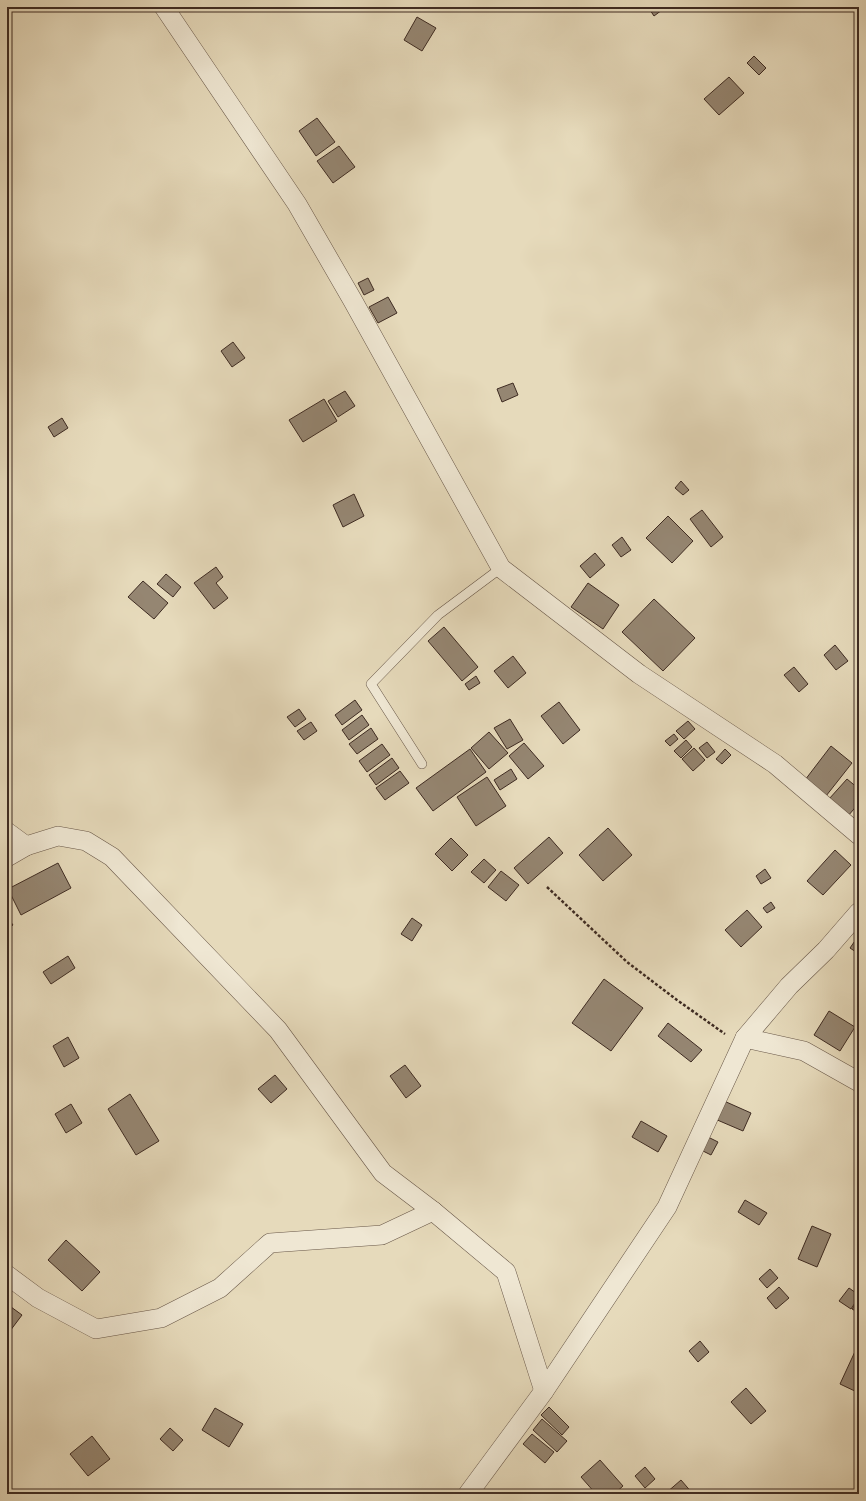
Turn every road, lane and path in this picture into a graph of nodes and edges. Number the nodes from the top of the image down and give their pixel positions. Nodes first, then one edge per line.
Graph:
1 (164, 7) edge
2 (501, 568) junction
3 (422, 764) dead end
4 (7, 832) edge
5 (859, 835) edge
6 (26, 846) junction
7 (7, 857) edge
8 (548, 887) dead end
9 (859, 912) edge
10 (743, 1042) junction
11 (859, 1082) edge
12 (433, 1211) junction
13 (7, 1275) edge
14 (544, 1391) junction
15 (468, 1494) edge

1 - 2 street
2 - 3 lane
2 - 5 street
4 - 6 street
6 - 7 street
6 - 12 street
8 - 10 path
9 - 10 street
10 - 11 street
10 - 14 street
12 - 13 street
12 - 14 street
14 - 15 street

